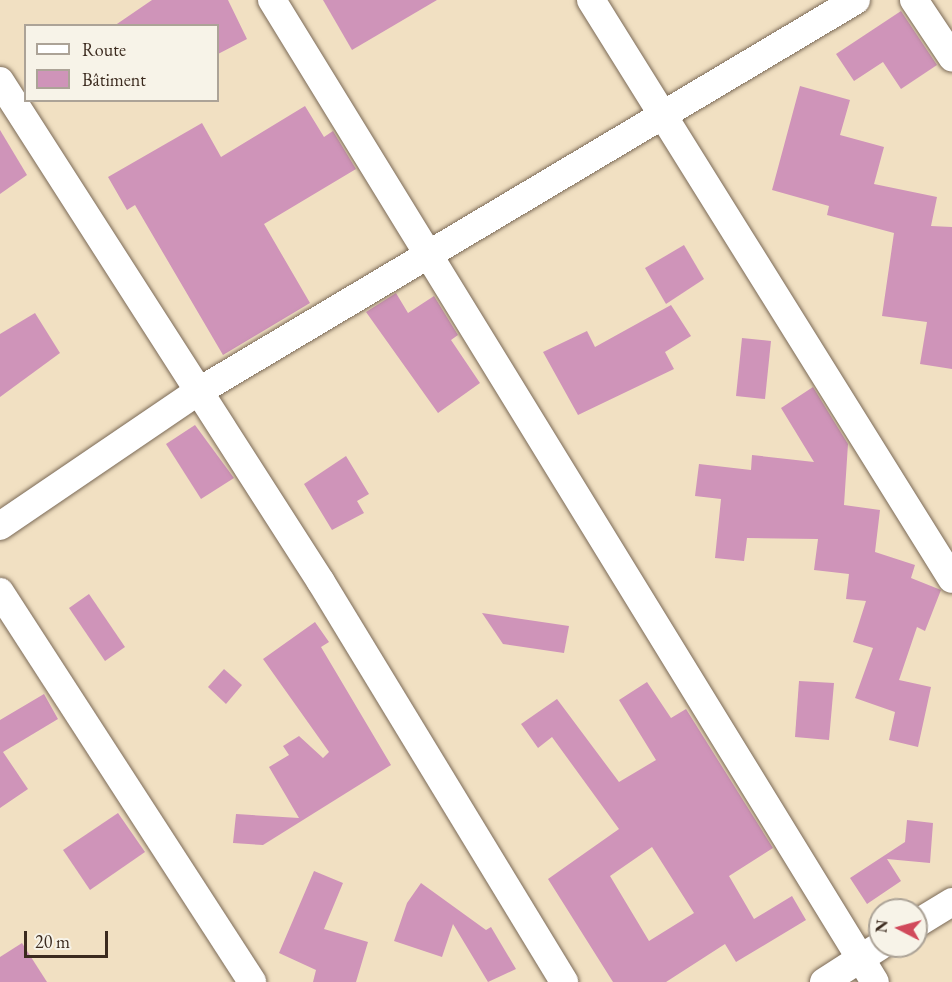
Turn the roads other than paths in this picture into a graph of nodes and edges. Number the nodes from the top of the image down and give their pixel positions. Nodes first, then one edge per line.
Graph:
1 (272, 0) edge
2 (591, 0) edge
3 (856, 0) edge
4 (914, 0) edge
5 (952, 57) edge
6 (0, 81) edge
7 (664, 116) junction
8 (429, 259) junction
9 (196, 393) junction
10 (0, 526) edge
11 (952, 579) edge
12 (0, 592) edge
13 (952, 902) edge
14 (928, 917) edge
15 (868, 949) edge
16 (868, 953) edge
17 (871, 958) edge
18 (252, 982) edge
19 (564, 982) edge
20 (824, 982) edge
21 (875, 982) edge

1 - 8 street
2 - 7 street
3 - 7 street
4 - 5 street
6 - 9 street
7 - 8 street
7 - 11 street
8 - 9 street
8 - 15 street
9 - 10 street
9 - 19 street
12 - 18 street
13 - 14 street
16 - 20 street
17 - 21 street

